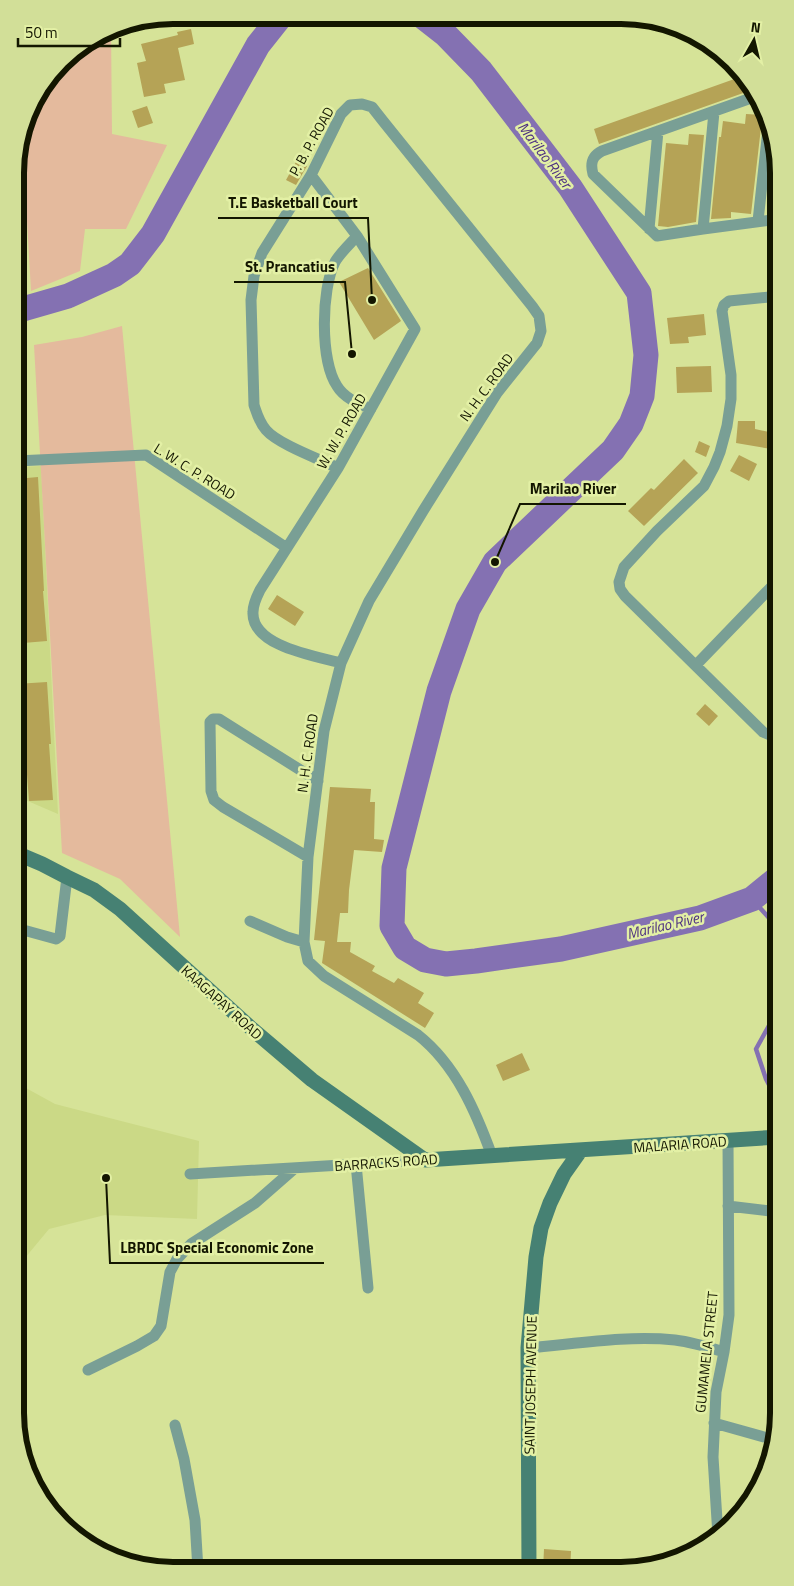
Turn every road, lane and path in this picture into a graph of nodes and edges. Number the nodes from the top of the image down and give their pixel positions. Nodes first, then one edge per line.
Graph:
1 (750, 98) edge
2 (714, 112) junction
3 (658, 131) junction
4 (767, 142) edge
5 (311, 175) junction
6 (770, 220) edge
7 (758, 221) junction
8 (649, 229) junction
9 (703, 229) junction
10 (357, 236) junction
11 (770, 297) edge
12 (541, 331) joint
13 (371, 409) junction
14 (24, 461) edge
15 (338, 468) junction
16 (287, 548) junction
17 (770, 588) edge
18 (341, 663) junction
19 (696, 665) junction
20 (770, 735) edge
21 (318, 781) junction
22 (24, 856) edge
23 (308, 857) junction
24 (66, 877) junction
25 (250, 921) dead end
26 (24, 931) edge
27 (304, 942) junction
28 (770, 1138) edge
29 (728, 1141) junction
30 (581, 1150) junction
31 (492, 1156) junction
32 (425, 1160) junction
33 (356, 1164) junction
34 (295, 1168) junction
35 (190, 1174) dead end
36 (728, 1206) junction
37 (770, 1211) edge
38 (368, 1288) dead end
39 (528, 1348) junction
40 (724, 1352) junction
41 (88, 1370) dead end
42 (714, 1423) junction
43 (175, 1425) dead end
44 (768, 1438) edge
45 (717, 1527) edge
46 (198, 1562) edge
47 (529, 1562) edge

1 - 2 street
2 - 3 street
2 - 9 street
3 - 8 street
3 - 8 street
4 - 7 street
5 - 10 street, W. W. P. ROAD
5 - 12 street, P. B. P. ROAD
5 - 15 street, P. B. P. ROAD
6 - 7 street
7 - 9 street
8 - 9 street
10 - 13 street, W. W. P. ROAD
10 - 13 street
11 - 19 street
12 - 18 street, N. H. C. ROAD
13 - 15 street, W. W. P. ROAD
14 - 16 street, L. W. C. P. ROAD
15 - 16 street, W. W. P. ROAD
16 - 18 street, W. W. P. ROAD
17 - 19 street
18 - 21 street, N. H. C. ROAD
19 - 20 street
21 - 23 street, N. H. C. ROAD
21 - 23 street
22 - 24 street, KAAGAPAY ROAD
23 - 27 street, N. H. C. ROAD
24 - 26 street
24 - 32 street, KAAGAPAY ROAD
25 - 27 street
27 - 31 street, N. H. C. ROAD
28 - 29 street, MALARIA ROAD
29 - 30 street, MALARIA ROAD
29 - 36 street, GUMAMELA STREET
30 - 31 street, BARRACKS ROAD
30 - 39 street, SAINT JOSEPH AVENUE
31 - 32 street, BARRACKS ROAD
32 - 33 street, BARRACKS ROAD
33 - 34 street, BARRACKS ROAD
33 - 38 street
34 - 35 street, BARRACKS ROAD
34 - 41 street
36 - 37 street
36 - 40 street, GUMAMELA STREET
39 - 40 street
39 - 47 street, SAINT JOSEPH AVENUE
40 - 42 street, GUMAMELA STREET
42 - 44 street
42 - 45 street, GUMAMELA STREET
43 - 46 street

